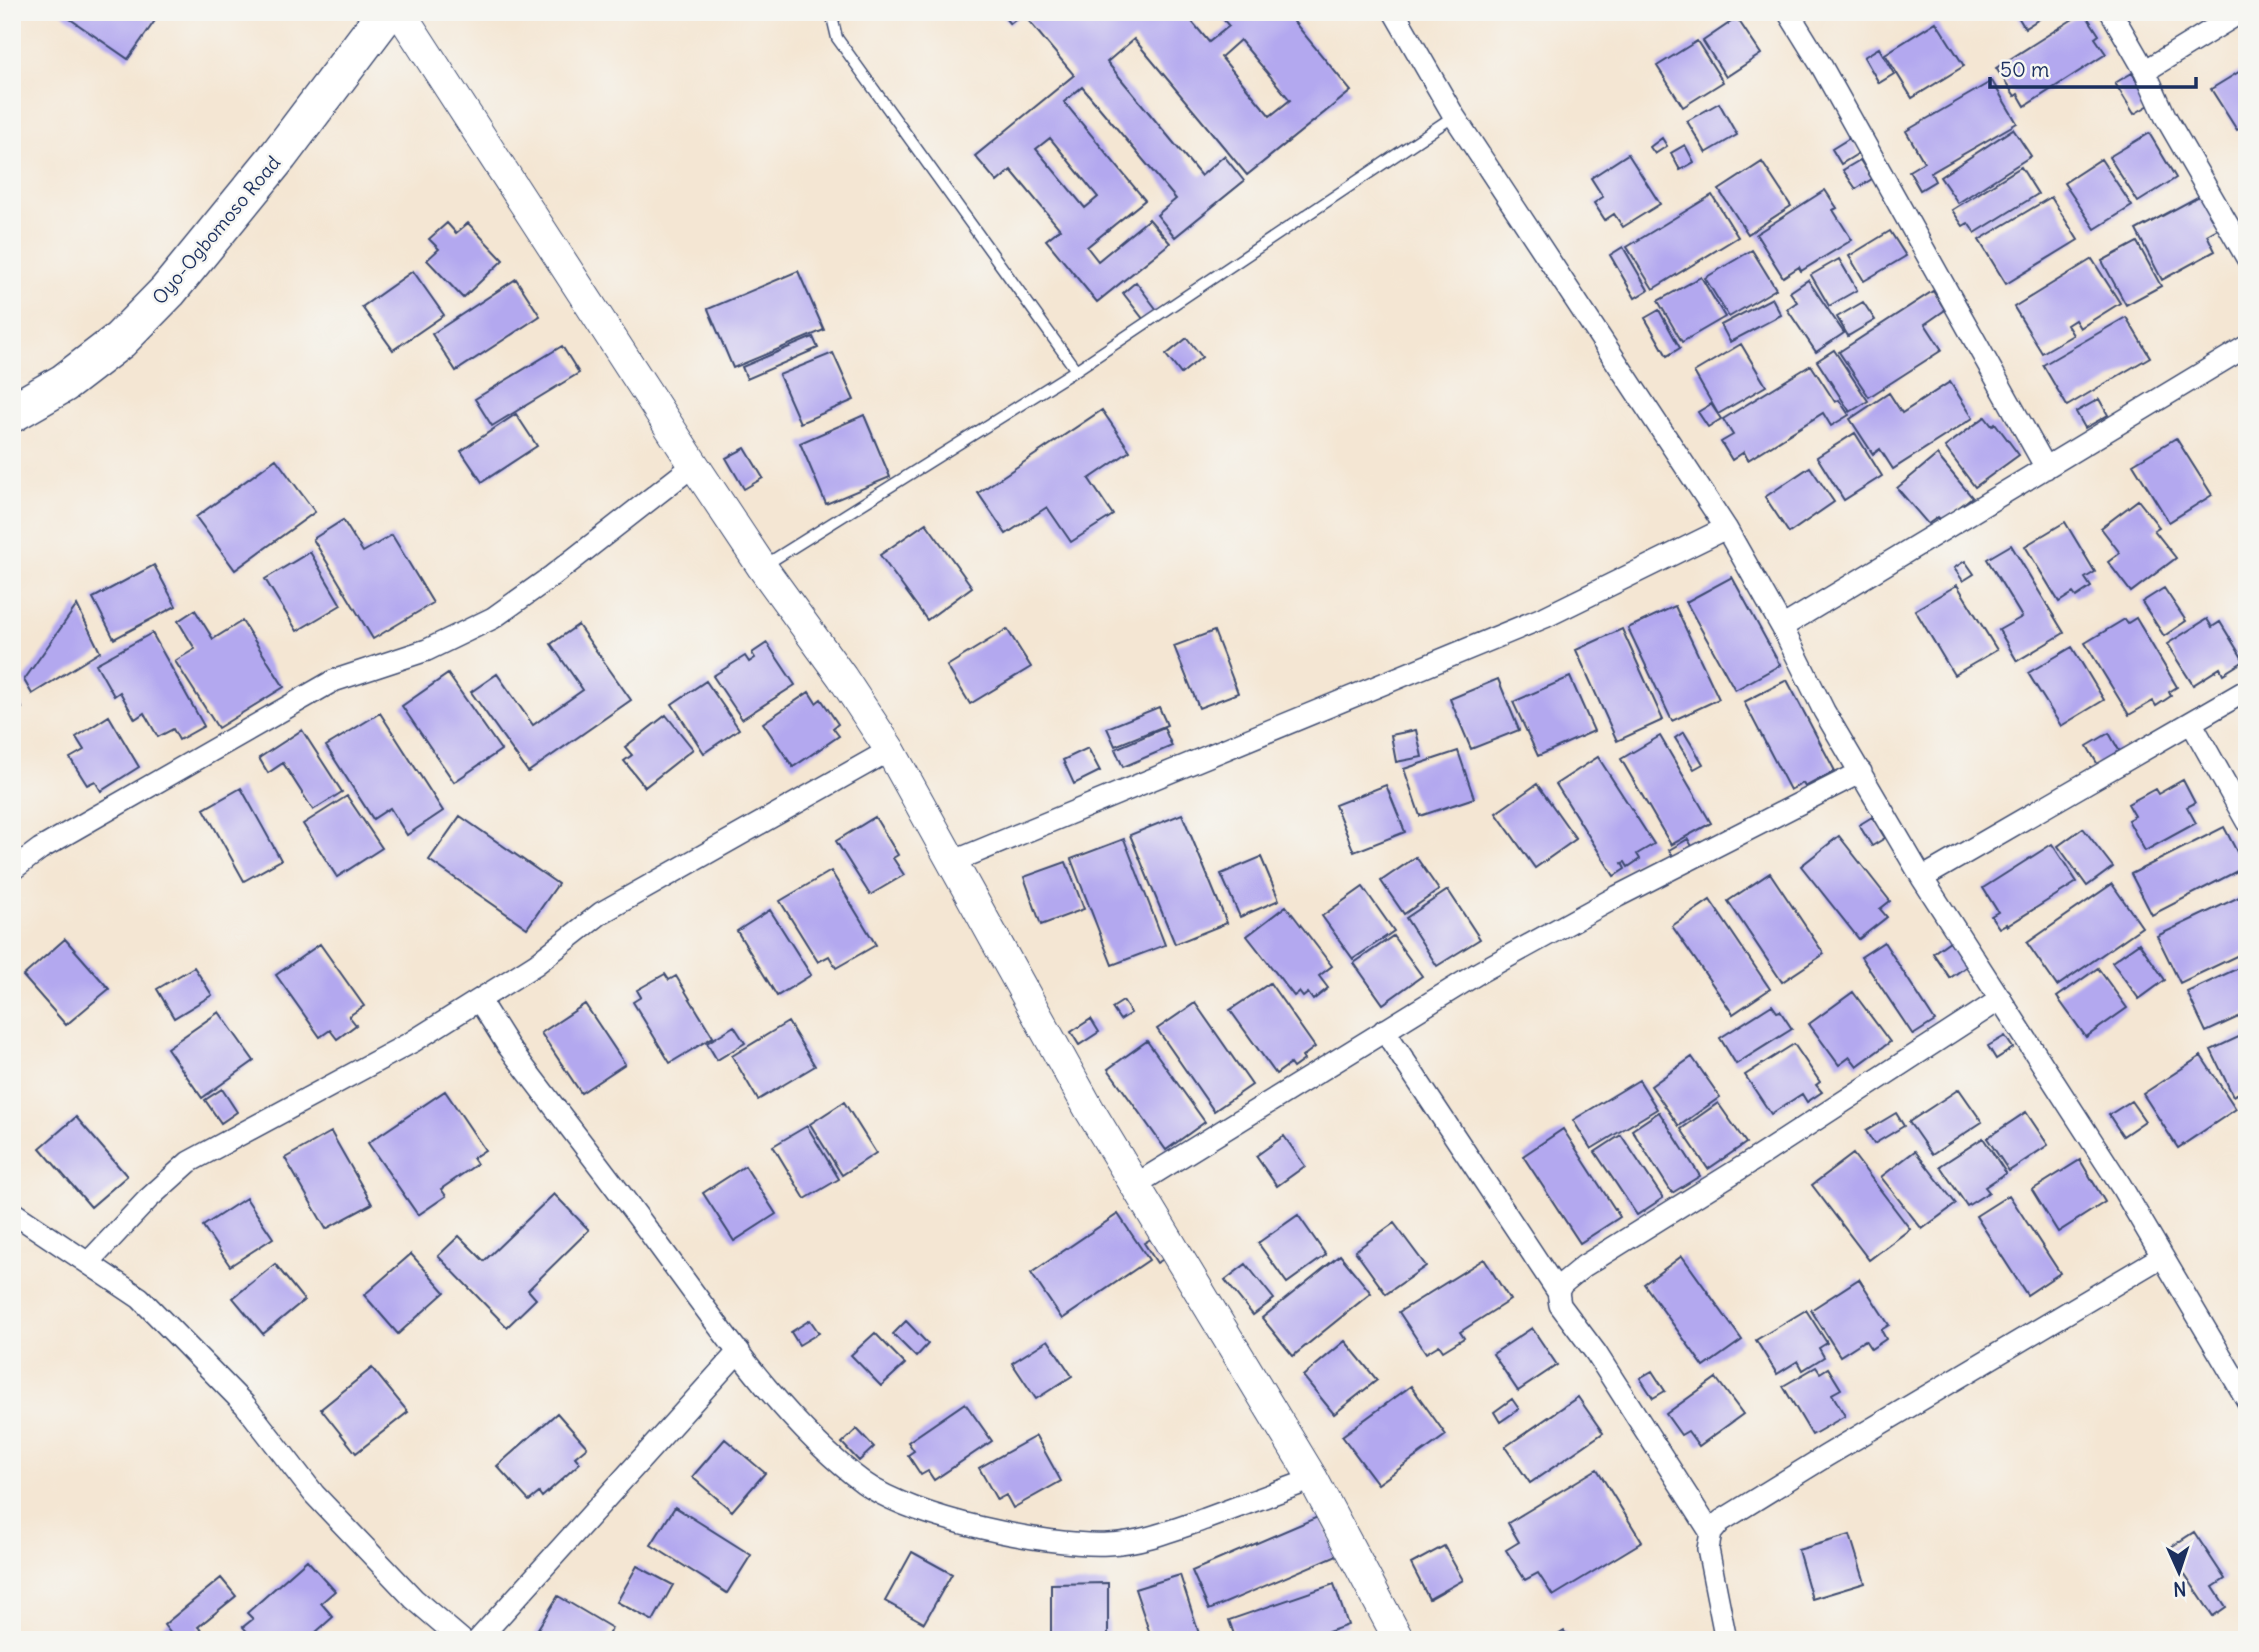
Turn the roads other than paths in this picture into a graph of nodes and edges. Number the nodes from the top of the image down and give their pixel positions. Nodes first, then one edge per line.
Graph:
1 (387, 12) edge
2 (400, 12) edge
3 (838, 12) edge
4 (1394, 12) edge
5 (1788, 12) edge
6 (2111, 12) edge
7 (2241, 12) edge
8 (2145, 71) junction
9 (1454, 116) junction
10 (2247, 258) edge
11 (2247, 346) edge
12 (1076, 370) junction
13 (12, 414) edge
14 (694, 465) junction
15 (2046, 468) junction
16 (1726, 528) junction
17 (762, 567) junction
18 (1782, 627) junction
19 (2247, 690) edge
20 (2192, 724) junction
21 (890, 750) junction
22 (1861, 772) junction
23 (2247, 822) edge
24 (952, 862) junction
25 (12, 870) edge
26 (1922, 878) junction
27 (2001, 999) junction
28 (479, 1000) junction
29 (1384, 1030) junction
30 (1135, 1185) junction
31 (12, 1212) edge
32 (2161, 1257) junction
33 (88, 1263) junction
34 (1558, 1292) junction
35 (739, 1351) junction
36 (2247, 1400) edge
37 (1313, 1479) junction
38 (1711, 1533) junction
39 (462, 1640) edge
40 (478, 1640) edge
41 (1399, 1640) edge
42 (1726, 1640) edge

1 - 13 highway, Oyo-Ogbomoso Road
2 - 14 street
3 - 12 lane
4 - 9 street
5 - 15 street
6 - 8 street
7 - 8 street
8 - 10 street
9 - 12 lane
9 - 16 street
11 - 15 street
12 - 17 lane
14 - 17 street
14 - 25 street
15 - 18 street
16 - 18 street
16 - 24 street
17 - 21 street
18 - 22 street
19 - 20 street
20 - 23 street
20 - 26 street
21 - 24 street
21 - 28 street
22 - 26 street
22 - 29 street
24 - 30 street
26 - 27 street
27 - 32 street
27 - 34 street
28 - 33 street
28 - 35 street
29 - 30 street
29 - 34 street
30 - 37 street
31 - 33 street
32 - 36 street
32 - 38 street
33 - 39 street
34 - 38 street
35 - 37 street
35 - 40 street
37 - 41 street
38 - 42 street

